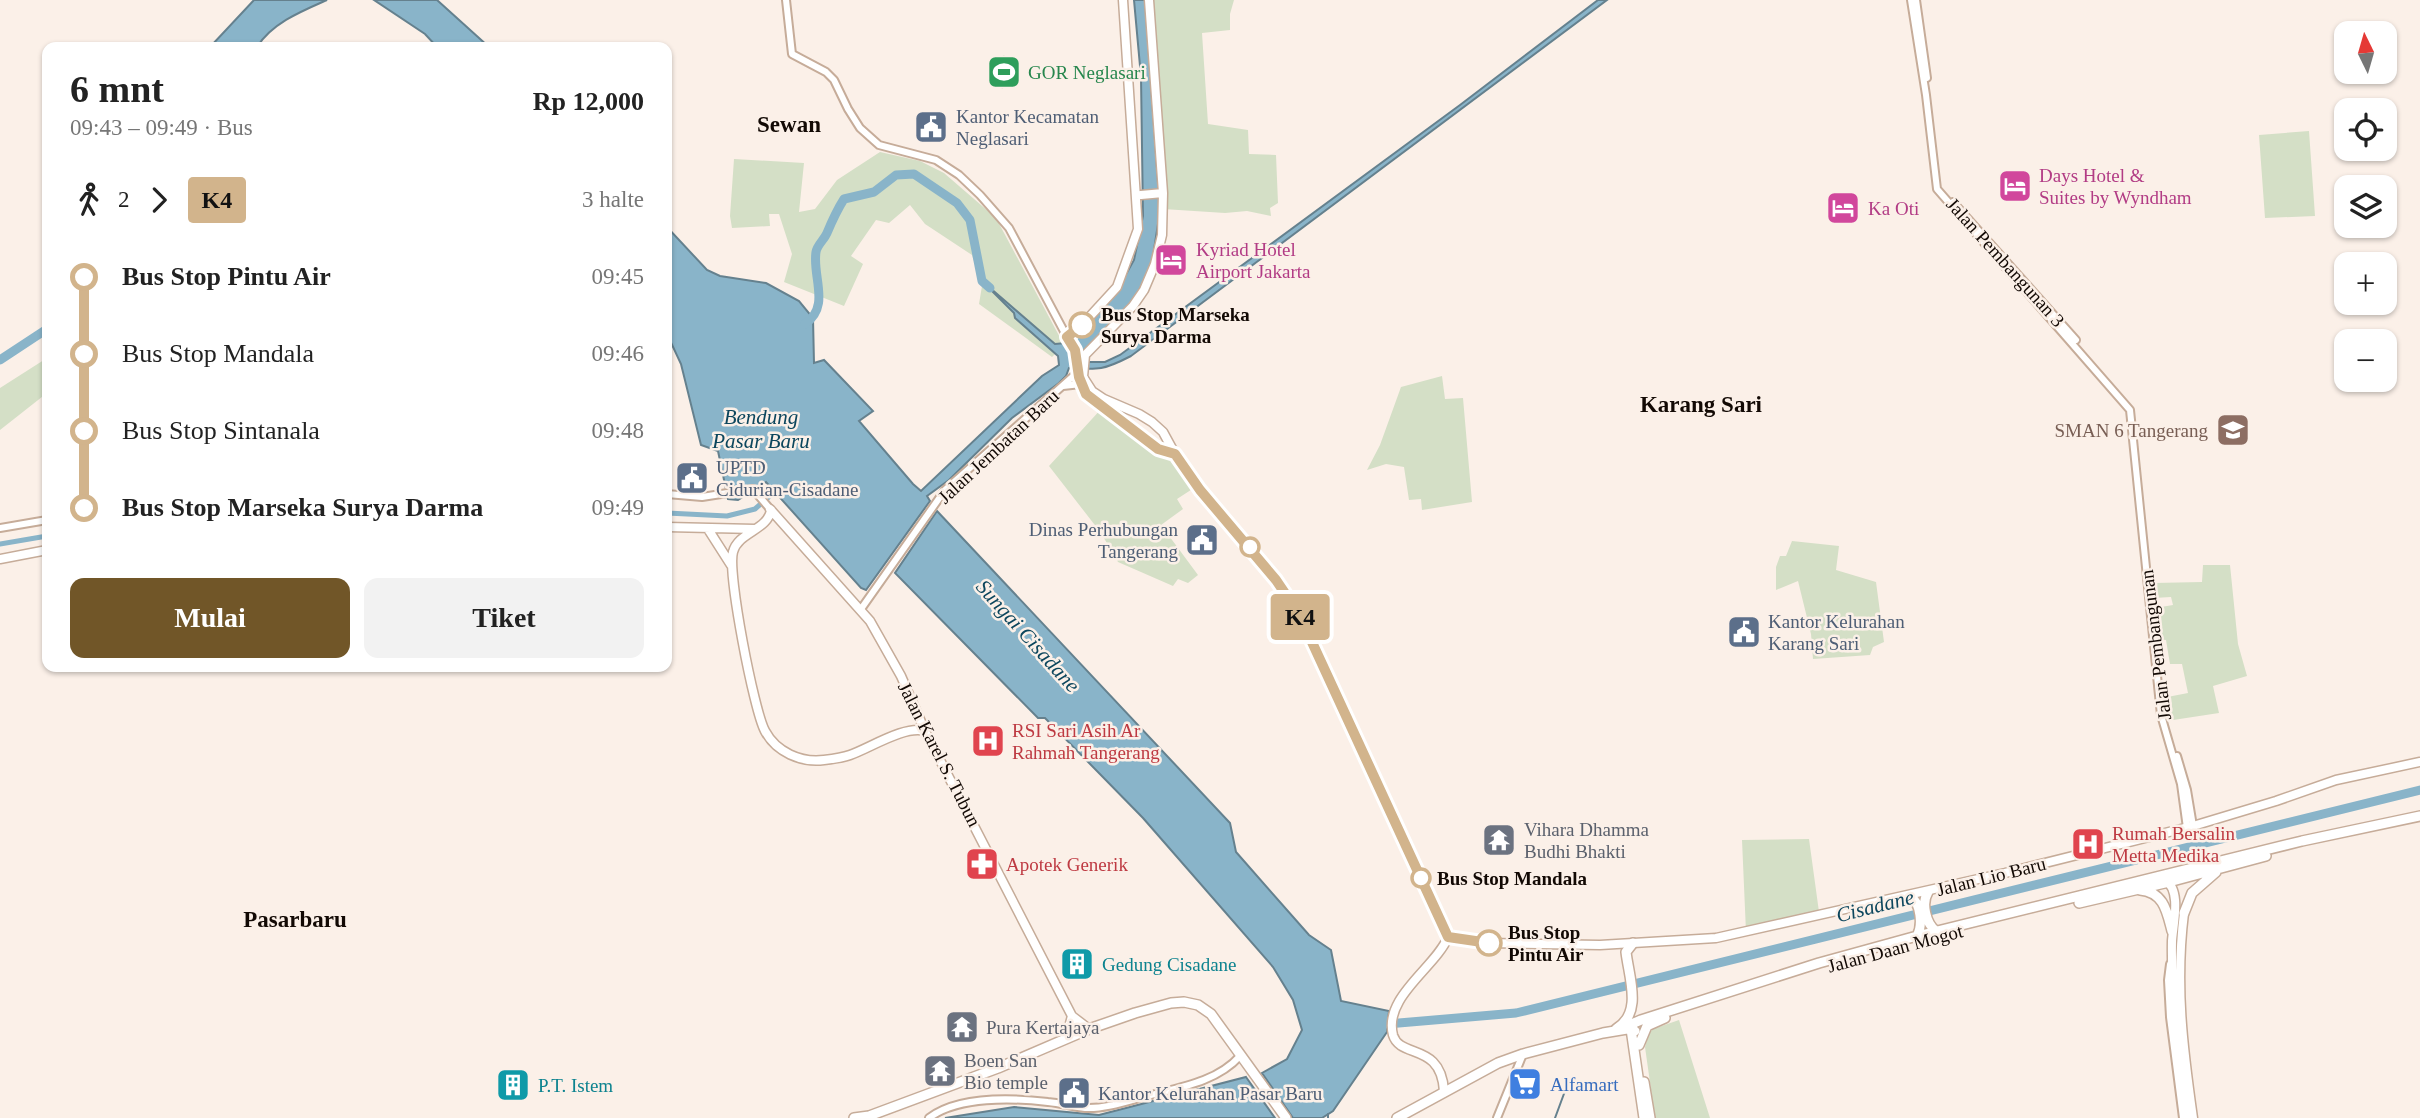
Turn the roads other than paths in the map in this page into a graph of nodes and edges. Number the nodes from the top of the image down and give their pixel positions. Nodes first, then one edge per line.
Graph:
1 (786, 0) edge
2 (1123, 0) edge
3 (1149, 0) edge
4 (1913, 0) edge
5 (1136, 183) junction
6 (1161, 193) junction
7 (1141, 195) junction
8 (1138, 206) junction
9 (1068, 338) junction
10 (1079, 371) junction
11 (1081, 384) junction
12 (1063, 386) junction
13 (1152, 422) junction
14 (1142, 436) junction
15 (1175, 454) junction
16 (2138, 460) joint
17 (672, 494) edge
18 (772, 511) junction
19 (42, 521) edge
20 (783, 523) junction
21 (672, 527) edge
22 (758, 527) junction
23 (0, 528) edge
24 (708, 529) junction
25 (42, 551) edge
26 (0, 559) edge
27 (731, 565) junction
28 (861, 609) junction
29 (914, 707) junction
30 (925, 731) junction
31 (903, 733) junction
32 (2420, 762) edge
33 (2420, 816) edge
34 (2420, 821) edge
35 (2190, 827) junction
36 (2223, 867) junction
37 (2155, 878) junction
38 (2169, 882) junction
39 (2137, 889) junction
40 (1919, 897) junction
41 (2089, 897) junction
42 (2184, 914) joint
43 (1925, 924) junction
44 (1936, 931) junction
45 (2172, 931) junction
46 (1917, 936) junction
47 (1450, 940) junction
48 (1635, 943) junction
49 (1632, 1003) junction
50 (1072, 1016) junction
51 (1650, 1017) junction
52 (1635, 1028) junction
53 (1088, 1029) junction
54 (1614, 1030) junction
55 (1603, 1033) junction
56 (1066, 1038) junction
57 (1636, 1045) junction
58 (1523, 1054) junction
59 (1243, 1060) junction
60 (1444, 1091) junction
61 (854, 1118) edge
62 (929, 1118) edge
63 (1286, 1118) edge
64 (1397, 1118) edge
65 (1497, 1118) edge
66 (1644, 1118) edge
67 (1650, 1118) edge
68 (2185, 1118) edge
69 (2193, 1118) edge

1 - 9 street
2 - 5 main road
3 - 6 main road
4 - 16 street, Jalan Pembangunan 3
5 - 7 main road
5 - 8 main road
6 - 7 main road
6 - 10 main road
7 - 8 main road
8 - 9 main road
9 - 10 main road
10 - 11 main road
10 - 12 street, Jalan Jembatan Baru
10 - 13 main road
11 - 12 street, Jalan Jembatan Baru
11 - 14 main road
12 - 28 street, Jalan Jembatan Baru
13 - 14 main road
13 - 15 main road
14 - 15 main road
15 - 47 main road
16 - 35 street, Jalan Pembangunan
17 - 18 street
18 - 20 main road, Jalan Karel S. Tubun
18 - 22 main road
19 - 23 street
20 - 22 main road
20 - 28 main road, Jalan Karel S. Tubun
21 - 24 main road
22 - 24 main road
22 - 27 main road
24 - 27 main road
25 - 26 main road
27 - 31 main road
28 - 29 main road, Jalan Karel S. Tubun
29 - 30 main road, Jalan Karel S. Tubun
29 - 31 main road
30 - 31 main road
30 - 50 main road, Jalan Karel S. Tubun
32 - 35 main road, Jalan Lio Baru
33 - 37 highway, Jalan Daan Mogot
34 - 36 highway, Jalan Daan Mogot
35 - 40 main road, Jalan Lio Baru
36 - 38 highway, Jalan Daan Mogot
36 - 42 highway
37 - 38 main road, Jalan Daan Mogot
37 - 41 highway, Jalan Daan Mogot
38 - 39 highway, Jalan Daan Mogot
38 - 45 main road
39 - 41 highway, Jalan Daan Mogot
39 - 45 highway
40 - 43 highway
40 - 48 main road, Jalan Lio Baru
41 - 44 highway, Jalan Daan Mogot
41 - 57 highway, Jalan Daan Mogot
42 - 69 main road
43 - 44 highway
43 - 46 highway
44 - 46 highway, Jalan Daan Mogot
45 - 68 main road
46 - 51 highway, Jalan Daan Mogot
47 - 48 main road, Jalan Lio Baru
47 - 60 main road
48 - 49 highway
49 - 51 highway
49 - 54 highway
50 - 53 main road, Jalan Karel S. Tubun
50 - 56 main road
51 - 52 highway, Jalan Daan Mogot
52 - 54 highway, Jalan Daan Mogot
52 - 57 highway
53 - 56 highway
53 - 59 highway
54 - 55 highway, Jalan Daan Mogot
55 - 57 highway
55 - 58 highway, Jalan Daan Mogot
56 - 61 highway
57 - 66 highway
57 - 67 highway
58 - 60 highway, Jalan Daan Mogot
58 - 65 street
59 - 62 street
59 - 63 highway
60 - 64 highway, Jalan Daan Mogot

